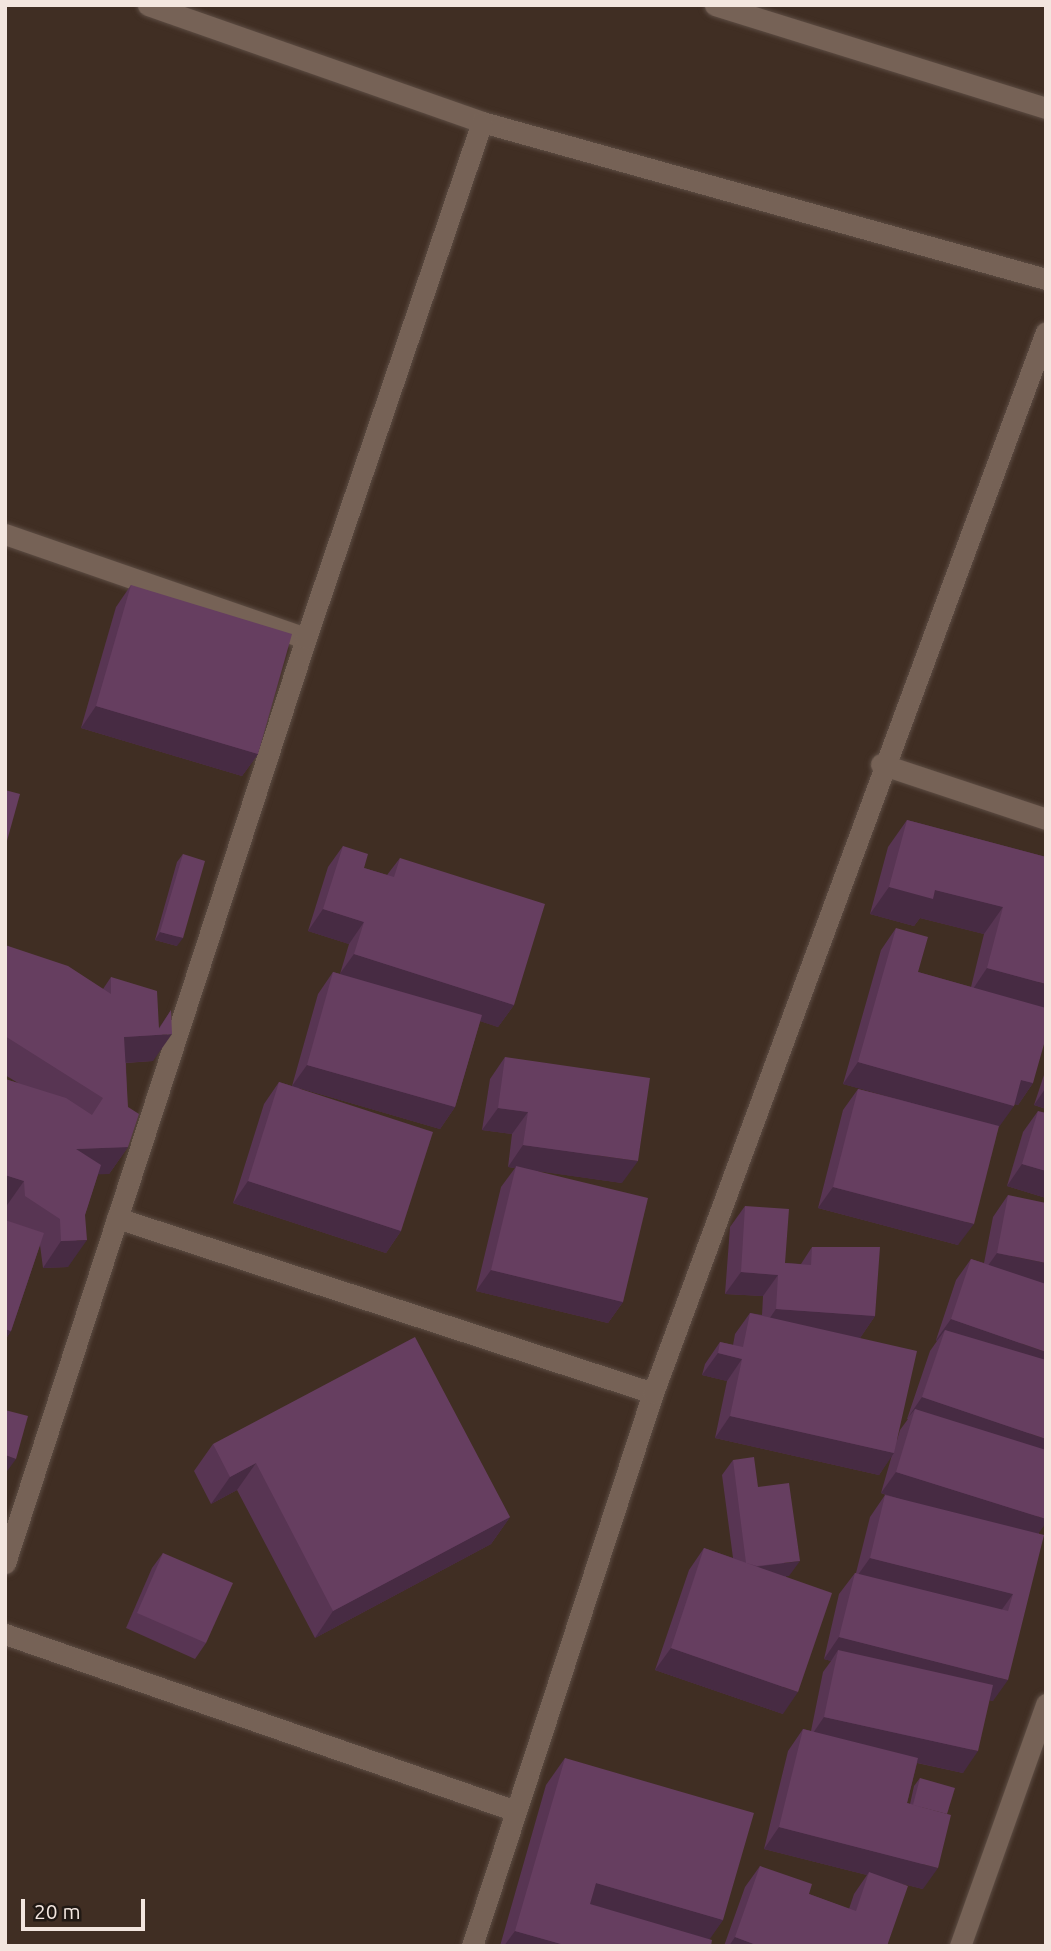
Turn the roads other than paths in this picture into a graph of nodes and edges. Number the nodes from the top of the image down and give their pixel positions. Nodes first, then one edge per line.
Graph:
1 (148, 5) edge
2 (715, 5) edge
3 (747, 10) edge
4 (1046, 108) edge
5 (482, 122) junction
6 (1046, 279) edge
7 (1046, 332) edge
8 (5, 534) edge
9 (306, 638) junction
10 (881, 764) junction
11 (1046, 819) edge
12 (117, 1219) junction
13 (653, 1393) junction
14 (5, 1563) edge
15 (5, 1634) edge
16 (1046, 1704) edge
17 (516, 1811) junction
18 (472, 1946) edge
19 (960, 1946) edge

1 - 5 street
2 - 3 street
3 - 4 street
5 - 6 street
5 - 9 street
7 - 10 street
8 - 9 street
9 - 12 street
10 - 11 street
10 - 13 street
12 - 13 street
12 - 14 street
13 - 17 street
15 - 17 street
16 - 19 street
17 - 18 street

